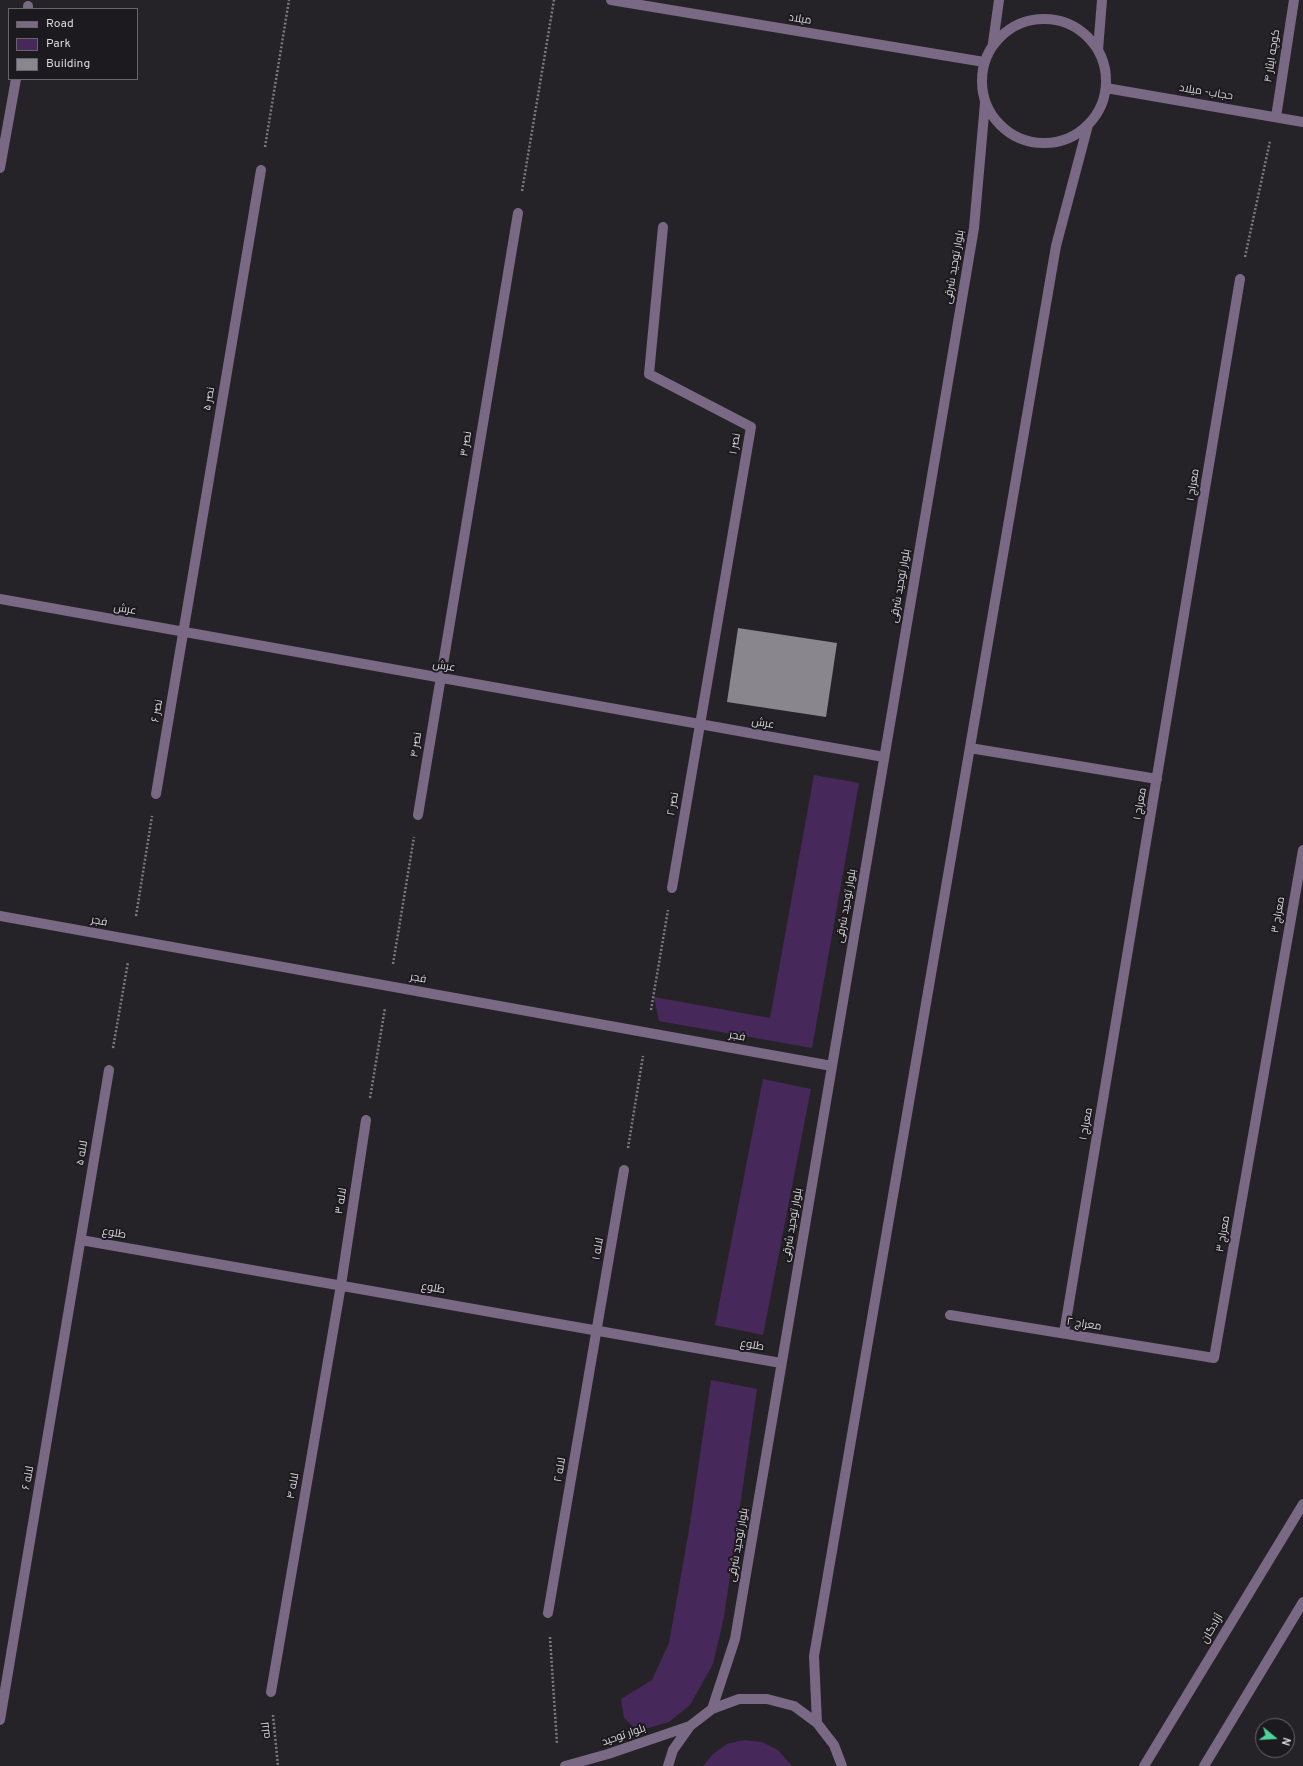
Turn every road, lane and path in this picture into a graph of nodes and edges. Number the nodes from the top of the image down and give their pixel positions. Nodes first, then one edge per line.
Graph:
1 (289, 0) edge
2 (554, 0) edge
3 (611, 0) edge
4 (999, 0) edge
5 (1102, 0) edge
6 (1294, 0) edge
7 (993, 43) junction
8 (1098, 50) junction
9 (984, 62) junction
10 (16, 80) edge
11 (1106, 88) junction
12 (985, 103) junction
13 (1276, 116) junction
14 (1303, 122) edge
15 (1088, 125) junction
16 (0, 168) edge
17 (261, 170) joint
18 (518, 213) joint
19 (663, 227) dead end
20 (1240, 279) joint
21 (0, 599) edge
22 (183, 632) junction
23 (440, 678) junction
24 (700, 725) junction
25 (970, 748) junction
26 (884, 757) junction
27 (1157, 779) junction
28 (156, 794) dead end
29 (418, 815) dead end
30 (1303, 850) edge
31 (672, 888) dead end
32 (0, 916) edge
33 (832, 1066) junction
34 (109, 1070) dead end
35 (366, 1120) dead end
36 (624, 1170) dead end
37 (81, 1240) junction
38 (341, 1285) junction
39 (597, 1331) junction
40 (1064, 1333) junction
41 (1214, 1358) junction
42 (781, 1363) junction
43 (1303, 1504) edge
44 (1303, 1602) edge
45 (548, 1613) joint
46 (271, 1692) joint
47 (712, 1709) junction
48 (0, 1720) edge
49 (817, 1722) junction
50 (690, 1726) junction
51 (558, 1751) dead end
52 (278, 1766) edge
53 (565, 1766) edge
54 (668, 1766) edge
55 (842, 1766) edge
56 (1144, 1766) edge
57 (1204, 1766) edge

1 - 17 path
2 - 18 path
3 - 9 street, میلاد
4 - 7 street
5 - 8 street
6 - 13 street, کوچه ایثار ۴
7 - 8 street
7 - 9 street
8 - 11 street
9 - 12 street
10 - 16 street
11 - 13 street, حجاب- میلاد
11 - 15 street
12 - 15 street
12 - 26 street, بلوار توحید شرقی
13 - 14 street, حجاب- میلاد
13 - 20 path
15 - 25 street
17 - 22 street, نصر ۵
18 - 23 street, نصر ۳
19 - 24 street, نصر ۱
20 - 27 street, معراج ۱
21 - 22 street, عرش
22 - 23 street, عرش
22 - 28 street, نصر ۶
23 - 24 street, عرش
23 - 29 street, نصر ۴
24 - 26 street, عرش
24 - 31 street, نصر ۲
25 - 27 street
25 - 49 street
26 - 33 street, بلوار توحید شرقی
27 - 40 street, معراج ۱
30 - 41 street, معراج ۳
32 - 33 street, فجر
33 - 42 street, بلوار توحید شرقی
34 - 37 street, لاله ۵
35 - 38 street, لاله ۳
36 - 39 street, لاله ۱
37 - 38 street, طلوع
37 - 48 street, لاله ۶
38 - 39 street, طلوع
38 - 46 street, لاله ۴
39 - 42 street, طلوع
39 - 45 street, لاله ۲
40 - 41 street
40 - 41 street, معراج ۲
42 - 47 street, بلوار توحید شرقی
43 - 56 street, آزادگان
44 - 57 street
45 - 51 path
46 - 52 path, لاله
47 - 49 street
47 - 50 street
49 - 55 street
50 - 53 street, بلوار توحید
50 - 54 street

